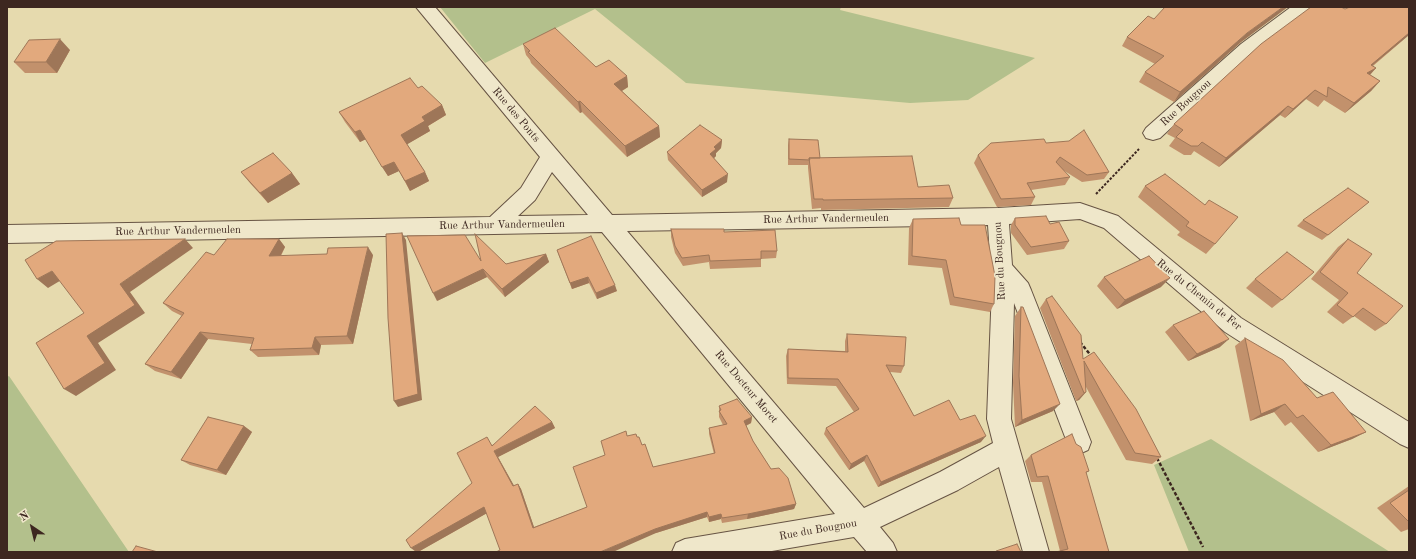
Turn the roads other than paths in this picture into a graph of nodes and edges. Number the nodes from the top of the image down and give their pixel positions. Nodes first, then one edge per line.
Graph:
1 (425, 7) edge
2 (1303, 7) edge
3 (1153, 134) road end
4 (551, 156) junction
5 (998, 216) junction
6 (607, 223) junction
7 (495, 225) junction
8 (7, 234) edge
9 (1002, 268) junction
10 (1409, 436) edge
11 (1079, 442) dead end
12 (1007, 449) junction
13 (861, 523) junction
14 (685, 552) edge
15 (884, 552) edge
16 (1036, 552) edge

1 - 4 street, Rue des Ponts
2 - 3 street, Rue Bougnou
4 - 6 street, Rue des Ponts
4 - 7 street
5 - 6 street, Rue Arthur Vandermeulen
5 - 9 street, Rue du Bougnou
5 - 10 street, Rue du Chemin de Fer
6 - 7 street, Rue Arthur Vandermeulen
6 - 13 street, Rue Docteur Moret
7 - 8 street, Rue Arthur Vandermeulen
9 - 11 street
9 - 12 street, Rue du Bougnou
12 - 13 street, Rue du Bougnou
12 - 16 street, Rue du Bougnou
13 - 14 street, Rue du Bougnou
13 - 15 street, Rue Docteur Moret

